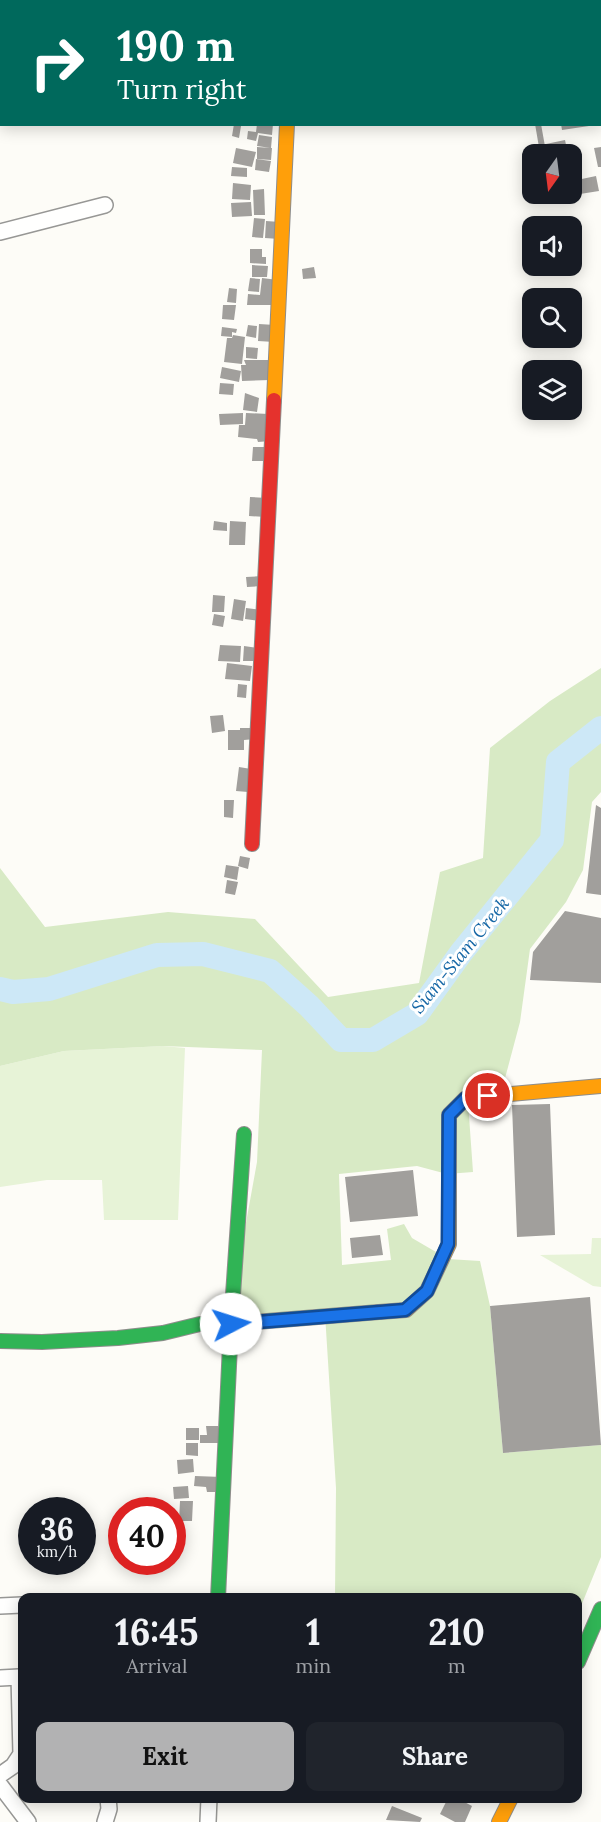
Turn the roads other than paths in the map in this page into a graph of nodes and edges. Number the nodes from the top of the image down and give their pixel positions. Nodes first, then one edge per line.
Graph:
1 (287, 126) edge
2 (105, 205) dead end
3 (0, 232) edge
4 (252, 844) dead end
5 (601, 1086) edge
6 (244, 1134) dead end
7 (231, 1324) junction
8 (0, 1341) edge
9 (218, 1593) edge
10 (18, 1605) edge
11 (0, 1606) edge
12 (601, 1609) edge
13 (582, 1653) edge
14 (18, 1677) edge
15 (0, 1678) edge
16 (18, 1759) edge
17 (0, 1775) edge
18 (0, 1785) edge
19 (108, 1803) edge
20 (209, 1803) edge
21 (509, 1803) edge
22 (28, 1822) edge
23 (105, 1822) edge
24 (208, 1822) edge
25 (500, 1822) edge

1 - 4 main road
2 - 3 street
5 - 7 main road
6 - 7 main road
7 - 8 main road
7 - 9 main road
10 - 11 street
12 - 13 main road
14 - 15 street
16 - 17 street
18 - 22 street
19 - 23 street
20 - 24 street
21 - 25 main road

